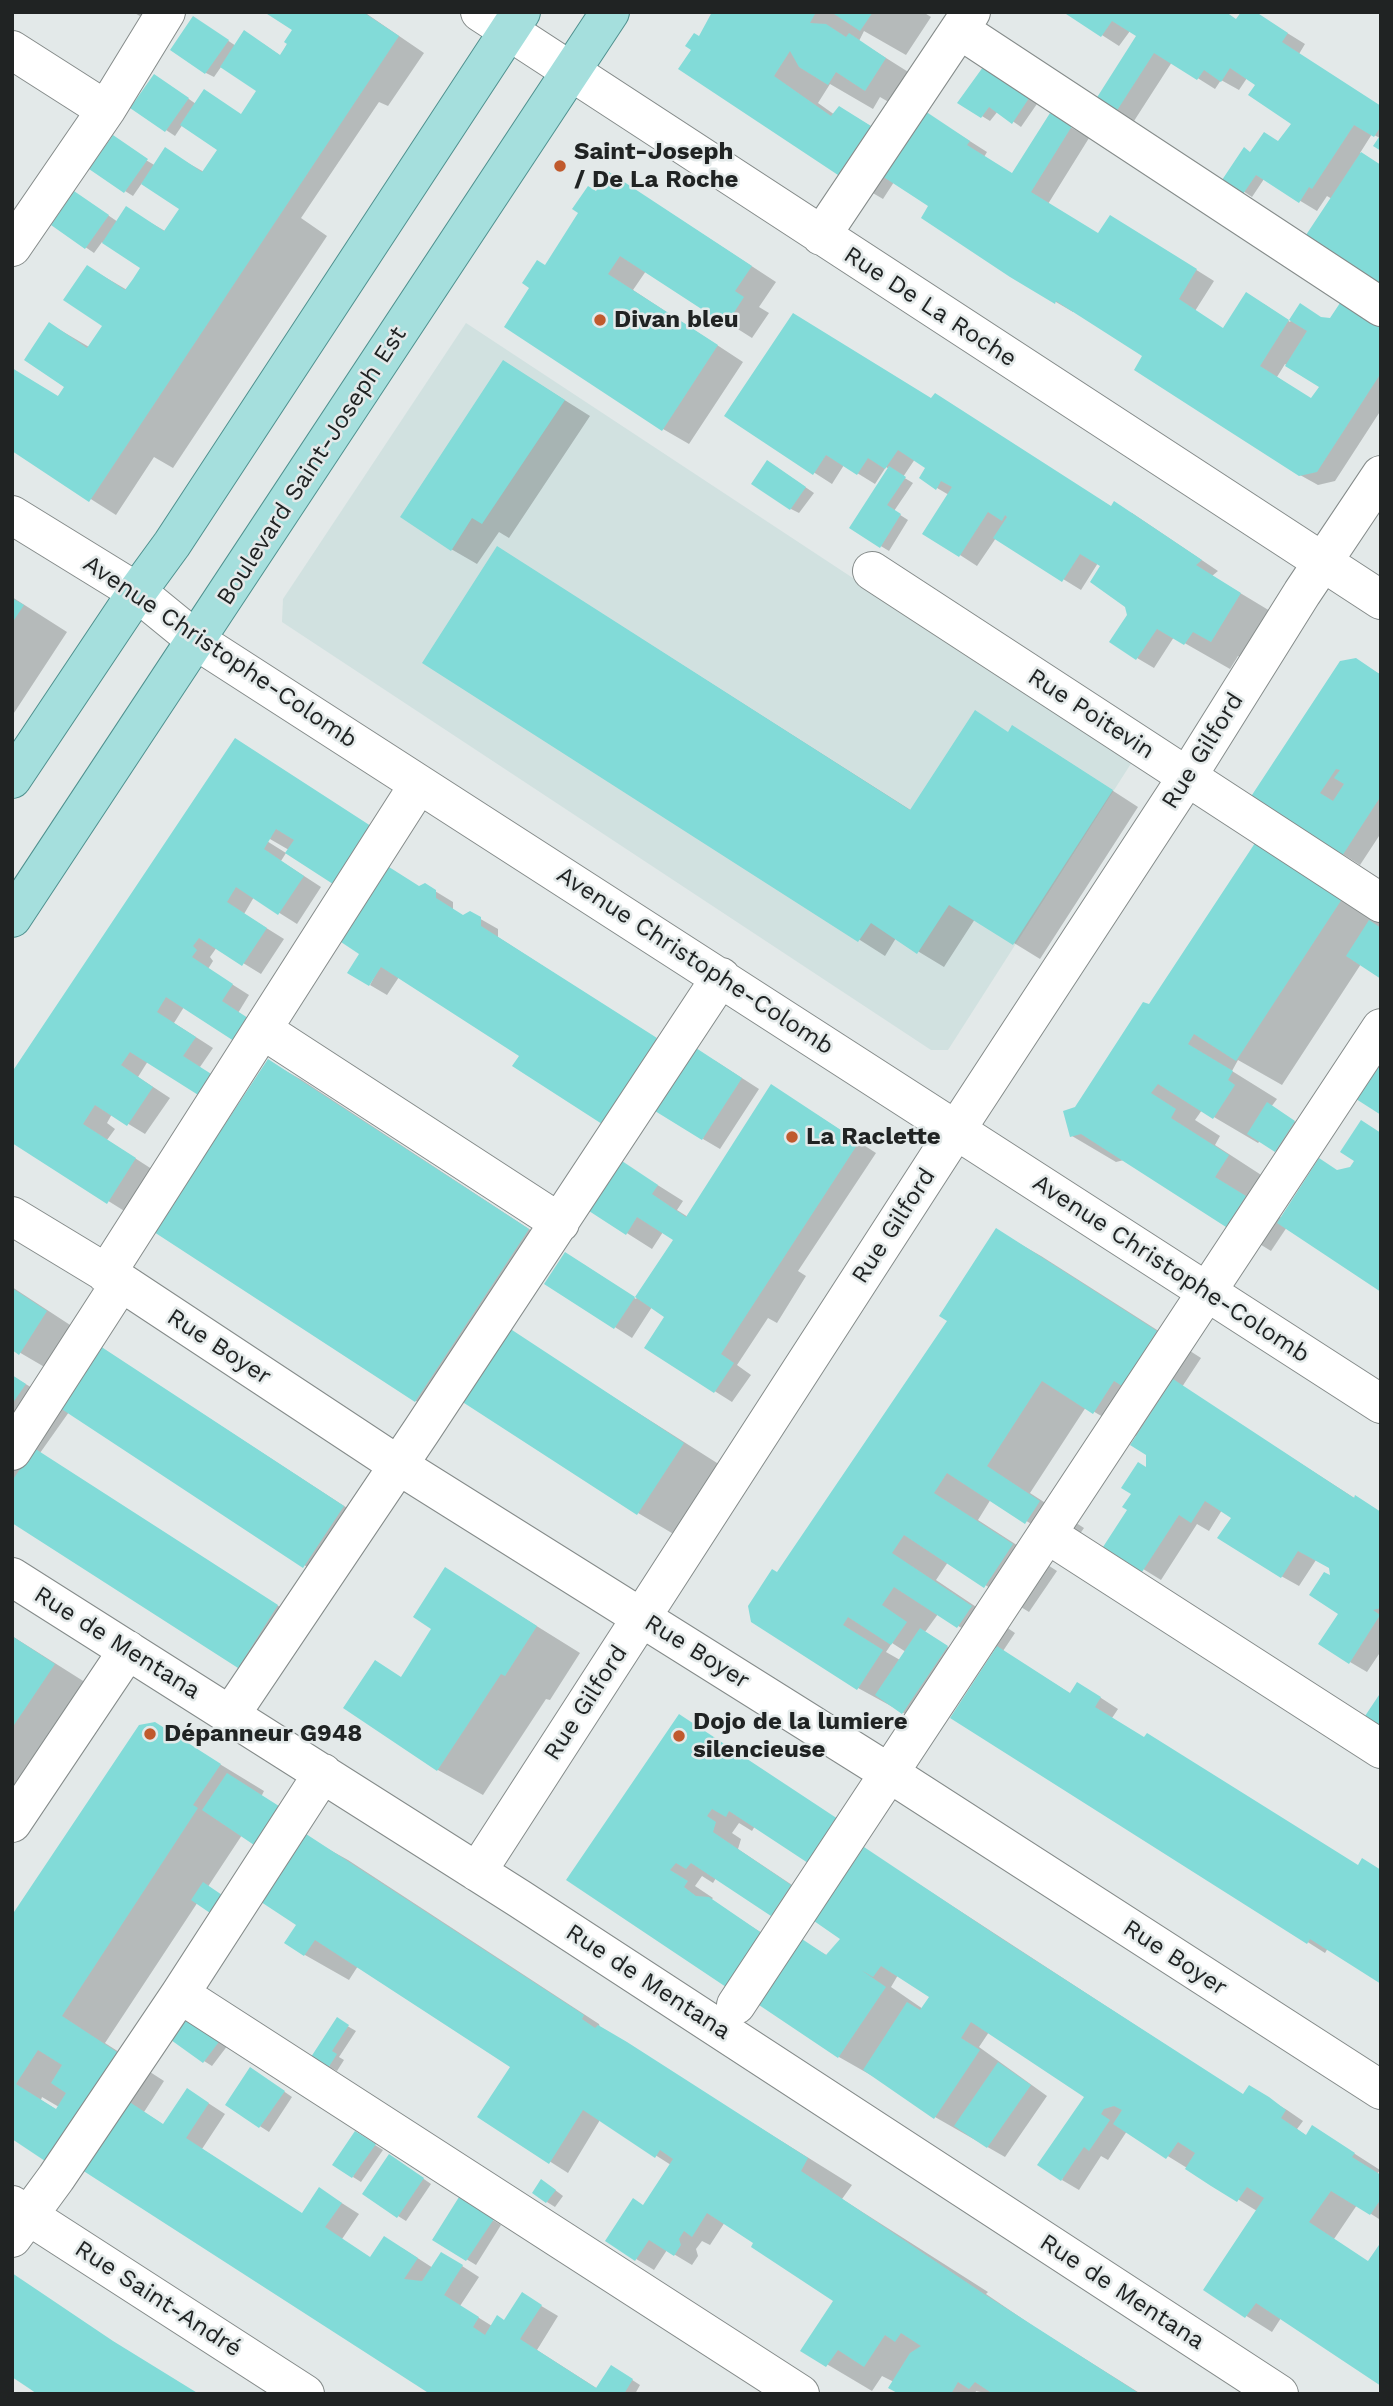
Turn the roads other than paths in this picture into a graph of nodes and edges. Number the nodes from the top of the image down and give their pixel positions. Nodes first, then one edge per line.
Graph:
1 (166, 12) edge
2 (610, 12) edge
3 (503, 19) edge
4 (965, 21) edge
5 (12, 50) edge
6 (570, 72) junction
7 (106, 110) junction
8 (821, 236) junction
9 (12, 247) edge
10 (1381, 307) edge
11 (1381, 475) edge
12 (12, 515) edge
13 (1321, 563) junction
14 (872, 570) dead end
15 (137, 592) junction
16 (1381, 600) edge
17 (197, 641) junction
18 (1187, 777) junction
19 (12, 779) edge
20 (419, 784) junction
21 (1381, 903) edge
22 (12, 918) edge
23 (721, 977) junction
24 (1381, 1028) edge
25 (262, 1030) junction
26 (956, 1130) junction
27 (12, 1216) edge
28 (560, 1223) junction
29 (114, 1278) junction
30 (1206, 1291) junction
31 (1381, 1404) edge
32 (12, 1451) edge
33 (398, 1465) junction
34 (1047, 1534) junction
35 (12, 1577) edge
36 (641, 1617) junction
37 (128, 1650) junction
38 (231, 1714) junction
39 (1381, 1749) edge
40 (323, 1773) junction
41 (889, 1773) junction
42 (12, 1824) edge
43 (477, 1872) junction
44 (180, 1994) junction
45 (736, 2005) dead end
46 (1381, 2090) edge
47 (18, 2219) edge
48 (305, 2394) edge
49 (800, 2394) edge
50 (1279, 2394) edge

1 - 7 street
2 - 6 main road, Boulevard Saint-Joseph Est
3 - 6 street, Rue De La Roche
3 - 15 main road
4 - 8 street
4 - 10 street
5 - 7 street
6 - 8 street, Rue De La Roche
6 - 17 main road, Boulevard Saint-Joseph Est
7 - 9 street
8 - 13 street, Rue De La Roche
11 - 13 street, Rue Gilford
12 - 15 street, Avenue Christophe-Colomb
13 - 16 street, Rue De La Roche
13 - 18 street, Rue Gilford
14 - 18 street, Rue Poitevin
15 - 17 street, Avenue Christophe-Colomb
15 - 19 main road
17 - 20 street, Avenue Christophe-Colomb
17 - 22 main road, Boulevard Saint-Joseph Est
18 - 21 street, Rue Poitevin
18 - 26 street, Rue Gilford
20 - 23 street, Avenue Christophe-Colomb
20 - 25 street
23 - 26 street, Avenue Christophe-Colomb
23 - 28 street
24 - 30 street
25 - 28 street
25 - 29 street
26 - 30 street, Avenue Christophe-Colomb
26 - 36 street, Rue Gilford
27 - 29 street, Rue Boyer
28 - 33 street
29 - 32 street
29 - 33 street, Rue Boyer
30 - 31 street, Avenue Christophe-Colomb
30 - 34 street
33 - 36 street, Rue Boyer
33 - 38 street
34 - 39 street
34 - 41 street
35 - 37 street, Rue de Mentana
36 - 41 street, Rue Boyer
36 - 43 street, Rue Gilford
37 - 38 street, Rue de Mentana
37 - 42 street
38 - 40 street, Rue de Mentana
40 - 43 street, Rue de Mentana
40 - 44 street
41 - 45 street
41 - 46 street, Rue Boyer
43 - 50 street, Rue de Mentana
44 - 47 street
44 - 49 street
47 - 48 street, Rue Saint-André

